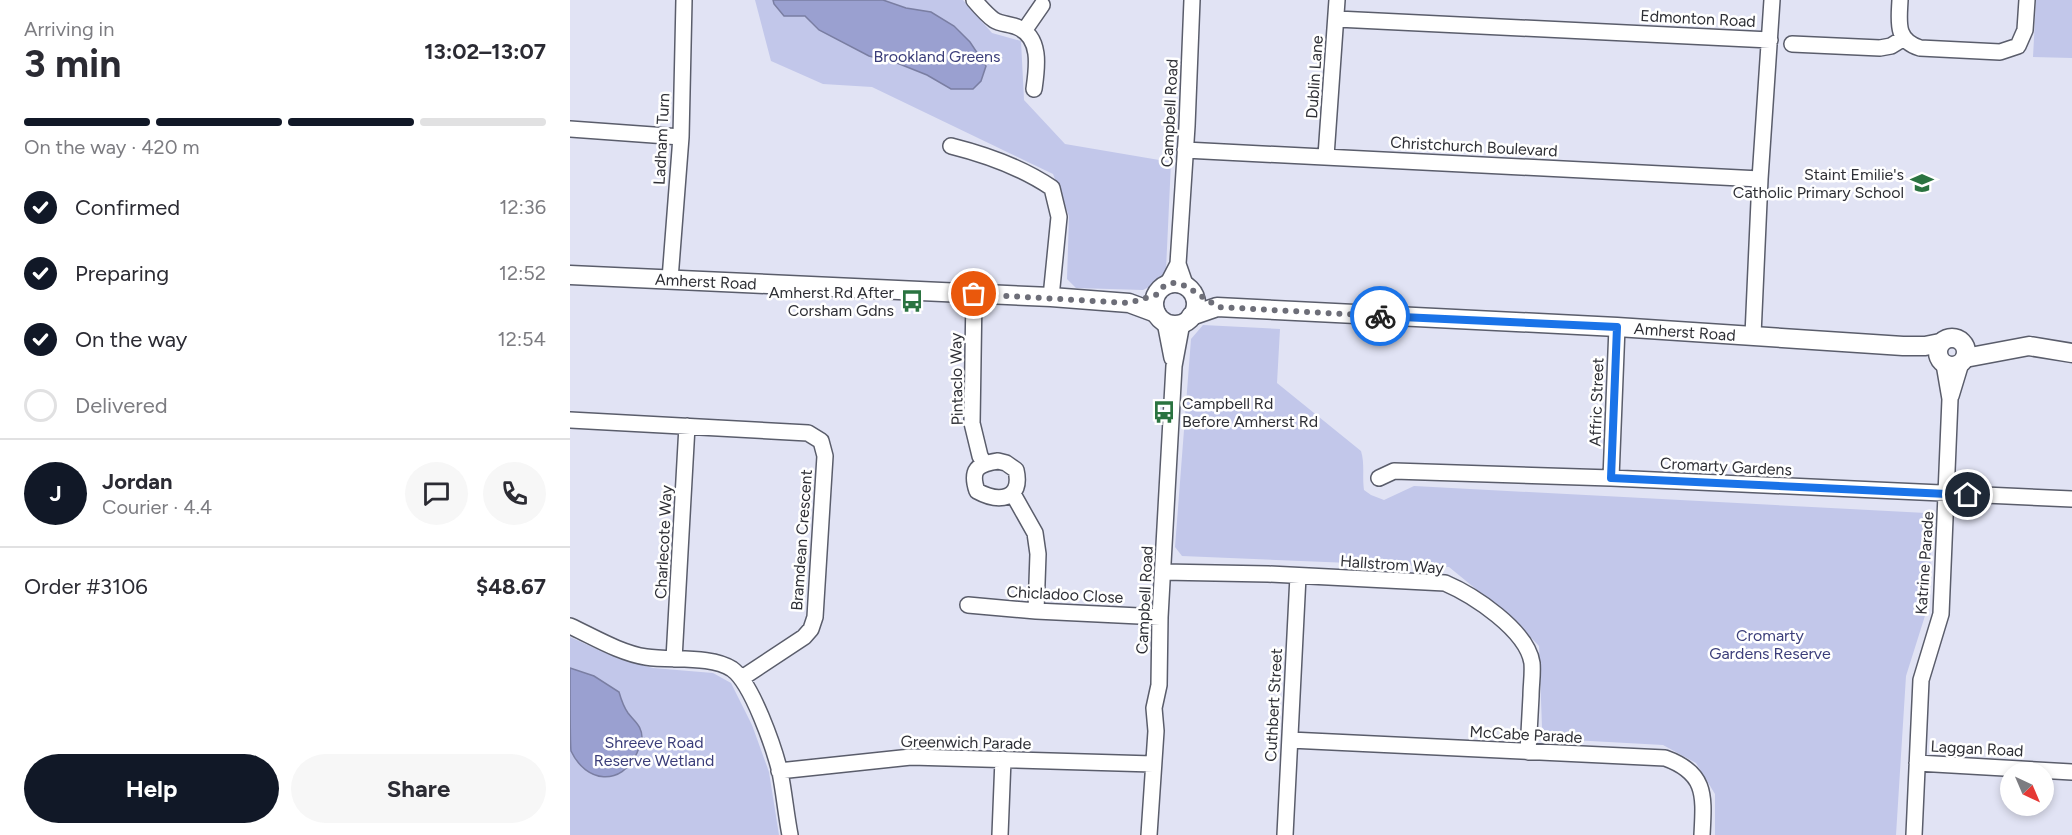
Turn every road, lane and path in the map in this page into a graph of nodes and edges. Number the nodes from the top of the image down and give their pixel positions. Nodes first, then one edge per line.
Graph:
1 (684, 0) edge
2 (974, 0) edge
3 (1192, 0) edge
4 (1337, 0) edge
5 (1772, 0) edge
6 (1900, 0) edge
7 (2027, 0) edge
8 (1042, 6) dead end
9 (1336, 19) junction
10 (1024, 31) junction
11 (1904, 38) junction
12 (1770, 40) junction
13 (1791, 44) dead end
14 (1034, 89) dead end
15 (570, 129) edge
16 (681, 136) junction
17 (951, 146) dead end
18 (1185, 150) junction
19 (1326, 156) junction
20 (1760, 179) junction
21 (1178, 264) junction
22 (570, 275) edge
23 (670, 279) junction
24 (1189, 289) junction
25 (974, 294) junction
26 (1051, 297) junction
27 (1218, 307) junction
28 (1170, 309) junction
29 (1617, 327) junction
30 (1753, 335) junction
31 (2072, 353) edge
32 (1952, 356) junction
33 (570, 420) edge
34 (687, 426) junction
35 (984, 463) junction
36 (1379, 478) dead end
37 (1611, 478) junction
38 (1013, 494) junction
39 (1947, 494) junction
40 (2072, 499) edge
41 (1163, 572) junction
42 (1298, 576) junction
43 (968, 605) dead end
44 (1036, 611) junction
45 (1160, 617) junction
46 (570, 626) edge
47 (674, 660) junction
48 (742, 678) junction
49 (1290, 740) junction
50 (1528, 752) junction
51 (1003, 759) junction
52 (1917, 763) junction
53 (1153, 764) junction
54 (779, 771) junction
55 (2072, 772) edge
56 (790, 835) edge
57 (1000, 835) edge
58 (1149, 835) edge
59 (1285, 835) edge
60 (1702, 835) edge
61 (1914, 835) edge

1 - 16 street, Ladham Turn
2 - 10 street
3 - 18 street, Campbell Road
4 - 9 street, Dublin Lane
5 - 12 street
6 - 11 street
7 - 11 street
8 - 10 street
9 - 12 street, Edmonton Road
9 - 19 street, Dublin Lane
10 - 14 street
11 - 13 street
12 - 20 street
15 - 16 street
16 - 23 street, Ladham Turn
17 - 26 street
18 - 19 street, Christchurch Boulevard
18 - 21 street, Campbell Road
19 - 20 street, Christchurch Boulevard
20 - 30 street
21 - 24 street, Campbell Road
21 - 28 street, Campbell Road
22 - 23 main road, Amherst Road
23 - 25 main road, Amherst Road
24 - 27 main road, Amherst Road
24 - 28 main road
24 - 28 main road, Amherst Road
25 - 26 main road, Amherst Road
25 - 35 street, Pintaclo Way
26 - 28 main road, Amherst Road
27 - 28 main road, Amherst Road
27 - 29 main road, Amherst Road
28 - 41 street, Campbell Road
29 - 30 main road, Amherst Road
29 - 37 street, Affric Street
30 - 32 main road, Amherst Road
31 - 32 main road, Amherst Road
32 - 39 street, Katrine Parade
33 - 34 street, Bramdean Crescent
34 - 47 street, Charlecote Way
34 - 48 street, Bramdean Crescent
35 - 38 street
35 - 38 street
36 - 37 street, Cromarty Gardens
37 - 39 street, Cromarty Gardens
38 - 44 street
39 - 40 street, Cromarty Gardens
39 - 52 street, Katrine Parade
41 - 42 street, Hallstrom Way
41 - 45 street, Campbell Road
42 - 49 street, Cuthbert Street
42 - 50 street, Hallstrom Way
43 - 44 street, Chicladoo Close
44 - 45 street, Chicladoo Close
45 - 53 street, Campbell Road
46 - 47 street
47 - 48 street
48 - 54 street
49 - 50 street, McCabe Parade
49 - 59 street, Cuthbert Street
50 - 60 street, McCabe Parade
51 - 53 street, Greenwich Parade
51 - 54 street, Greenwich Parade
51 - 57 street
52 - 55 street, Laggan Road
52 - 61 street, Katrine Parade
53 - 58 street, Campbell Road
54 - 56 street

